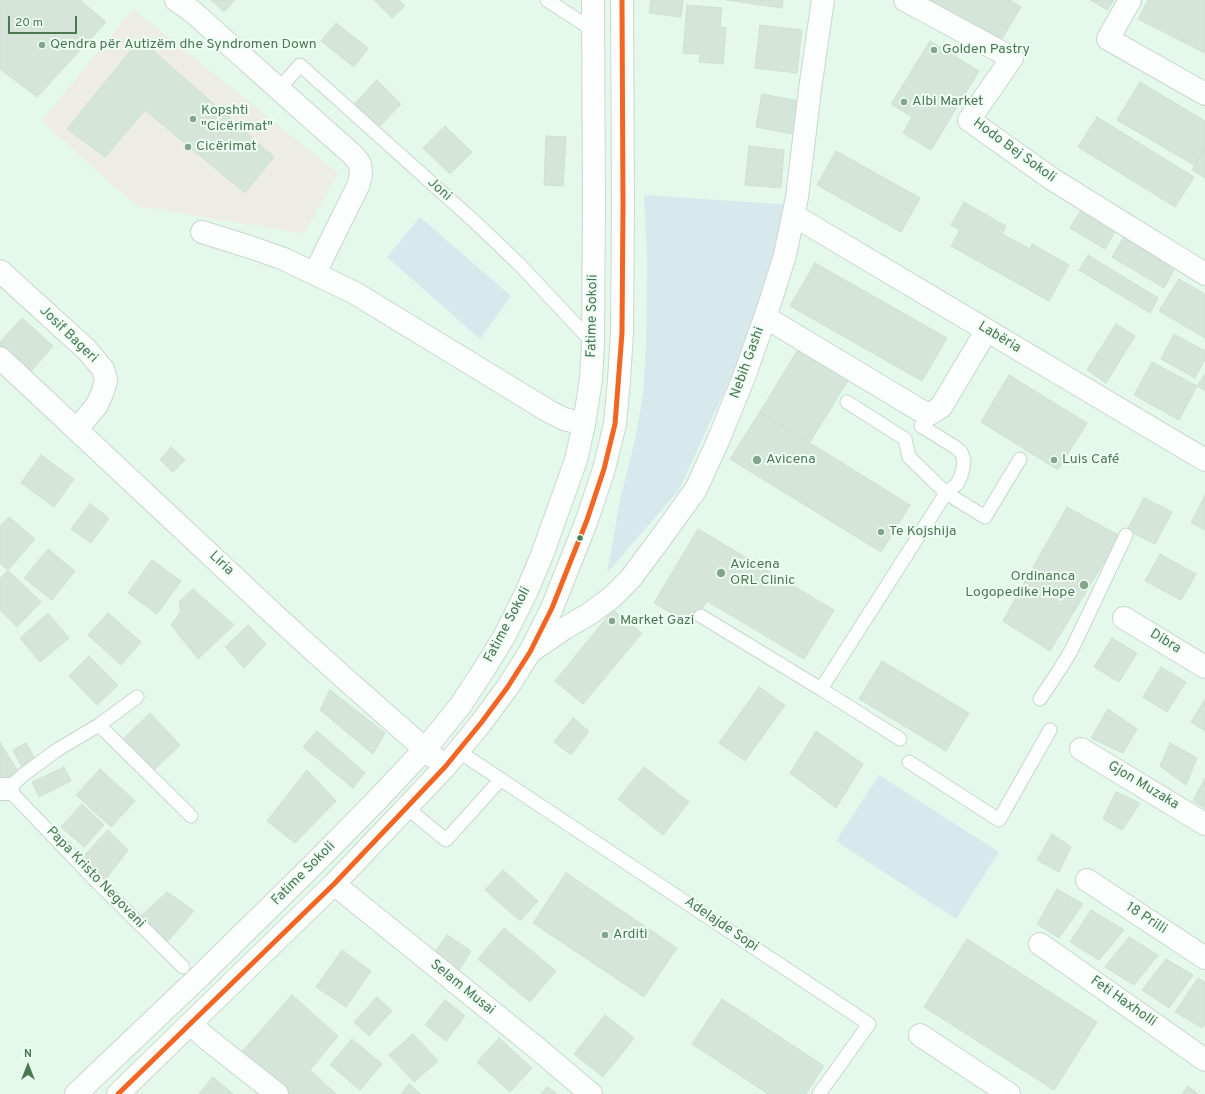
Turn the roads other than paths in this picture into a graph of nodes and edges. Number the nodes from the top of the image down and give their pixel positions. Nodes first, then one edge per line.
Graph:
1 (176, 0) edge
2 (547, 0) edge
3 (593, 0) edge
4 (622, 0) edge
5 (822, 0) edge
6 (905, 0) edge
7 (1130, 0) edge
8 (593, 30) junction
9 (279, 89) junction
10 (1205, 94) edge
11 (793, 215) junction
12 (202, 232) dead end
13 (0, 270) edge
14 (315, 273) junction
15 (1205, 274) edge
16 (765, 317) junction
17 (987, 330) junction
18 (593, 343) junction
19 (0, 358) edge
20 (847, 402) dead end
21 (584, 424) junction
22 (921, 426) dead end
23 (77, 429) junction
24 (1020, 459) dead end
25 (1205, 460) edge
26 (568, 484) junction
27 (596, 493) junction
28 (946, 493) junction
29 (1126, 535) dead end
30 (701, 616) dead end
31 (1124, 618) dead end
32 (530, 652) junction
33 (1205, 667) edge
34 (821, 689) junction
35 (137, 697) dead end
36 (1040, 699) dead end
37 (99, 724) junction
38 (1050, 730) dead end
39 (900, 739) dead end
40 (425, 749) junction
41 (1081, 749) dead end
42 (451, 759) junction
43 (909, 762) dead end
44 (501, 779) junction
45 (4, 789) edge
46 (407, 808) junction
47 (191, 816) dead end
48 (1205, 824) edge
49 (1087, 880) dead end
50 (334, 884) junction
51 (1040, 944) dead end
52 (1205, 958) edge
53 (183, 967) dead end
54 (191, 1024) junction
55 (920, 1035) dead end
56 (1205, 1060) edge
57 (76, 1094) edge
58 (118, 1094) edge
59 (277, 1094) edge
60 (591, 1094) edge
61 (819, 1094) edge
62 (1009, 1094) edge

1 - 9 street
2 - 8 lane
3 - 8 street, Fatime Sokoli
4 - 27 street, Fatime Sokoli
5 - 11 street, Nebih Gashi
6 - 15 street, Hodo Bej Sokoli
7 - 10 street
8 - 18 street, Fatime Sokoli
9 - 14 street
9 - 18 lane, Joni
11 - 16 street, Nebih Gashi
11 - 17 street, Labëria
12 - 14 street
13 - 23 street, Josif Bageri
14 - 21 street
16 - 17 street
16 - 32 street, Nebih Gashi
17 - 25 street, Labëria
18 - 21 street, Fatime Sokoli
19 - 23 street, Liria
20 - 28 lane
21 - 26 street, Fatime Sokoli
22 - 28 lane
23 - 40 street, Liria
24 - 28 lane
26 - 27 street
26 - 40 street, Fatime Sokoli
27 - 32 street, Fatime Sokoli
28 - 34 lane
29 - 36 lane
30 - 34 lane
31 - 33 street, Dibra
32 - 42 street, Fatime Sokoli
34 - 39 lane
35 - 37 lane, Papa Kristo Negovani
37 - 45 lane, Papa Kristo Negovani
37 - 47 lane
38 - 43 lane
40 - 42 street, Liria
40 - 57 street, Fatime Sokoli
41 - 48 street, Gjon Muzaka
42 - 44 lane, Adelajde Sopi
42 - 46 street, Fatime Sokoli
44 - 46 lane
44 - 61 lane, Adelajde Sopi
45 - 53 lane, Papa Kristo Negovani
46 - 50 street, Fatime Sokoli
49 - 52 street, 18 Prilli
50 - 54 street, Fatime Sokoli
50 - 60 street, Selam Musai
51 - 56 street, Feti Haxholli
54 - 58 street, Fatime Sokoli
54 - 59 street
55 - 62 street

